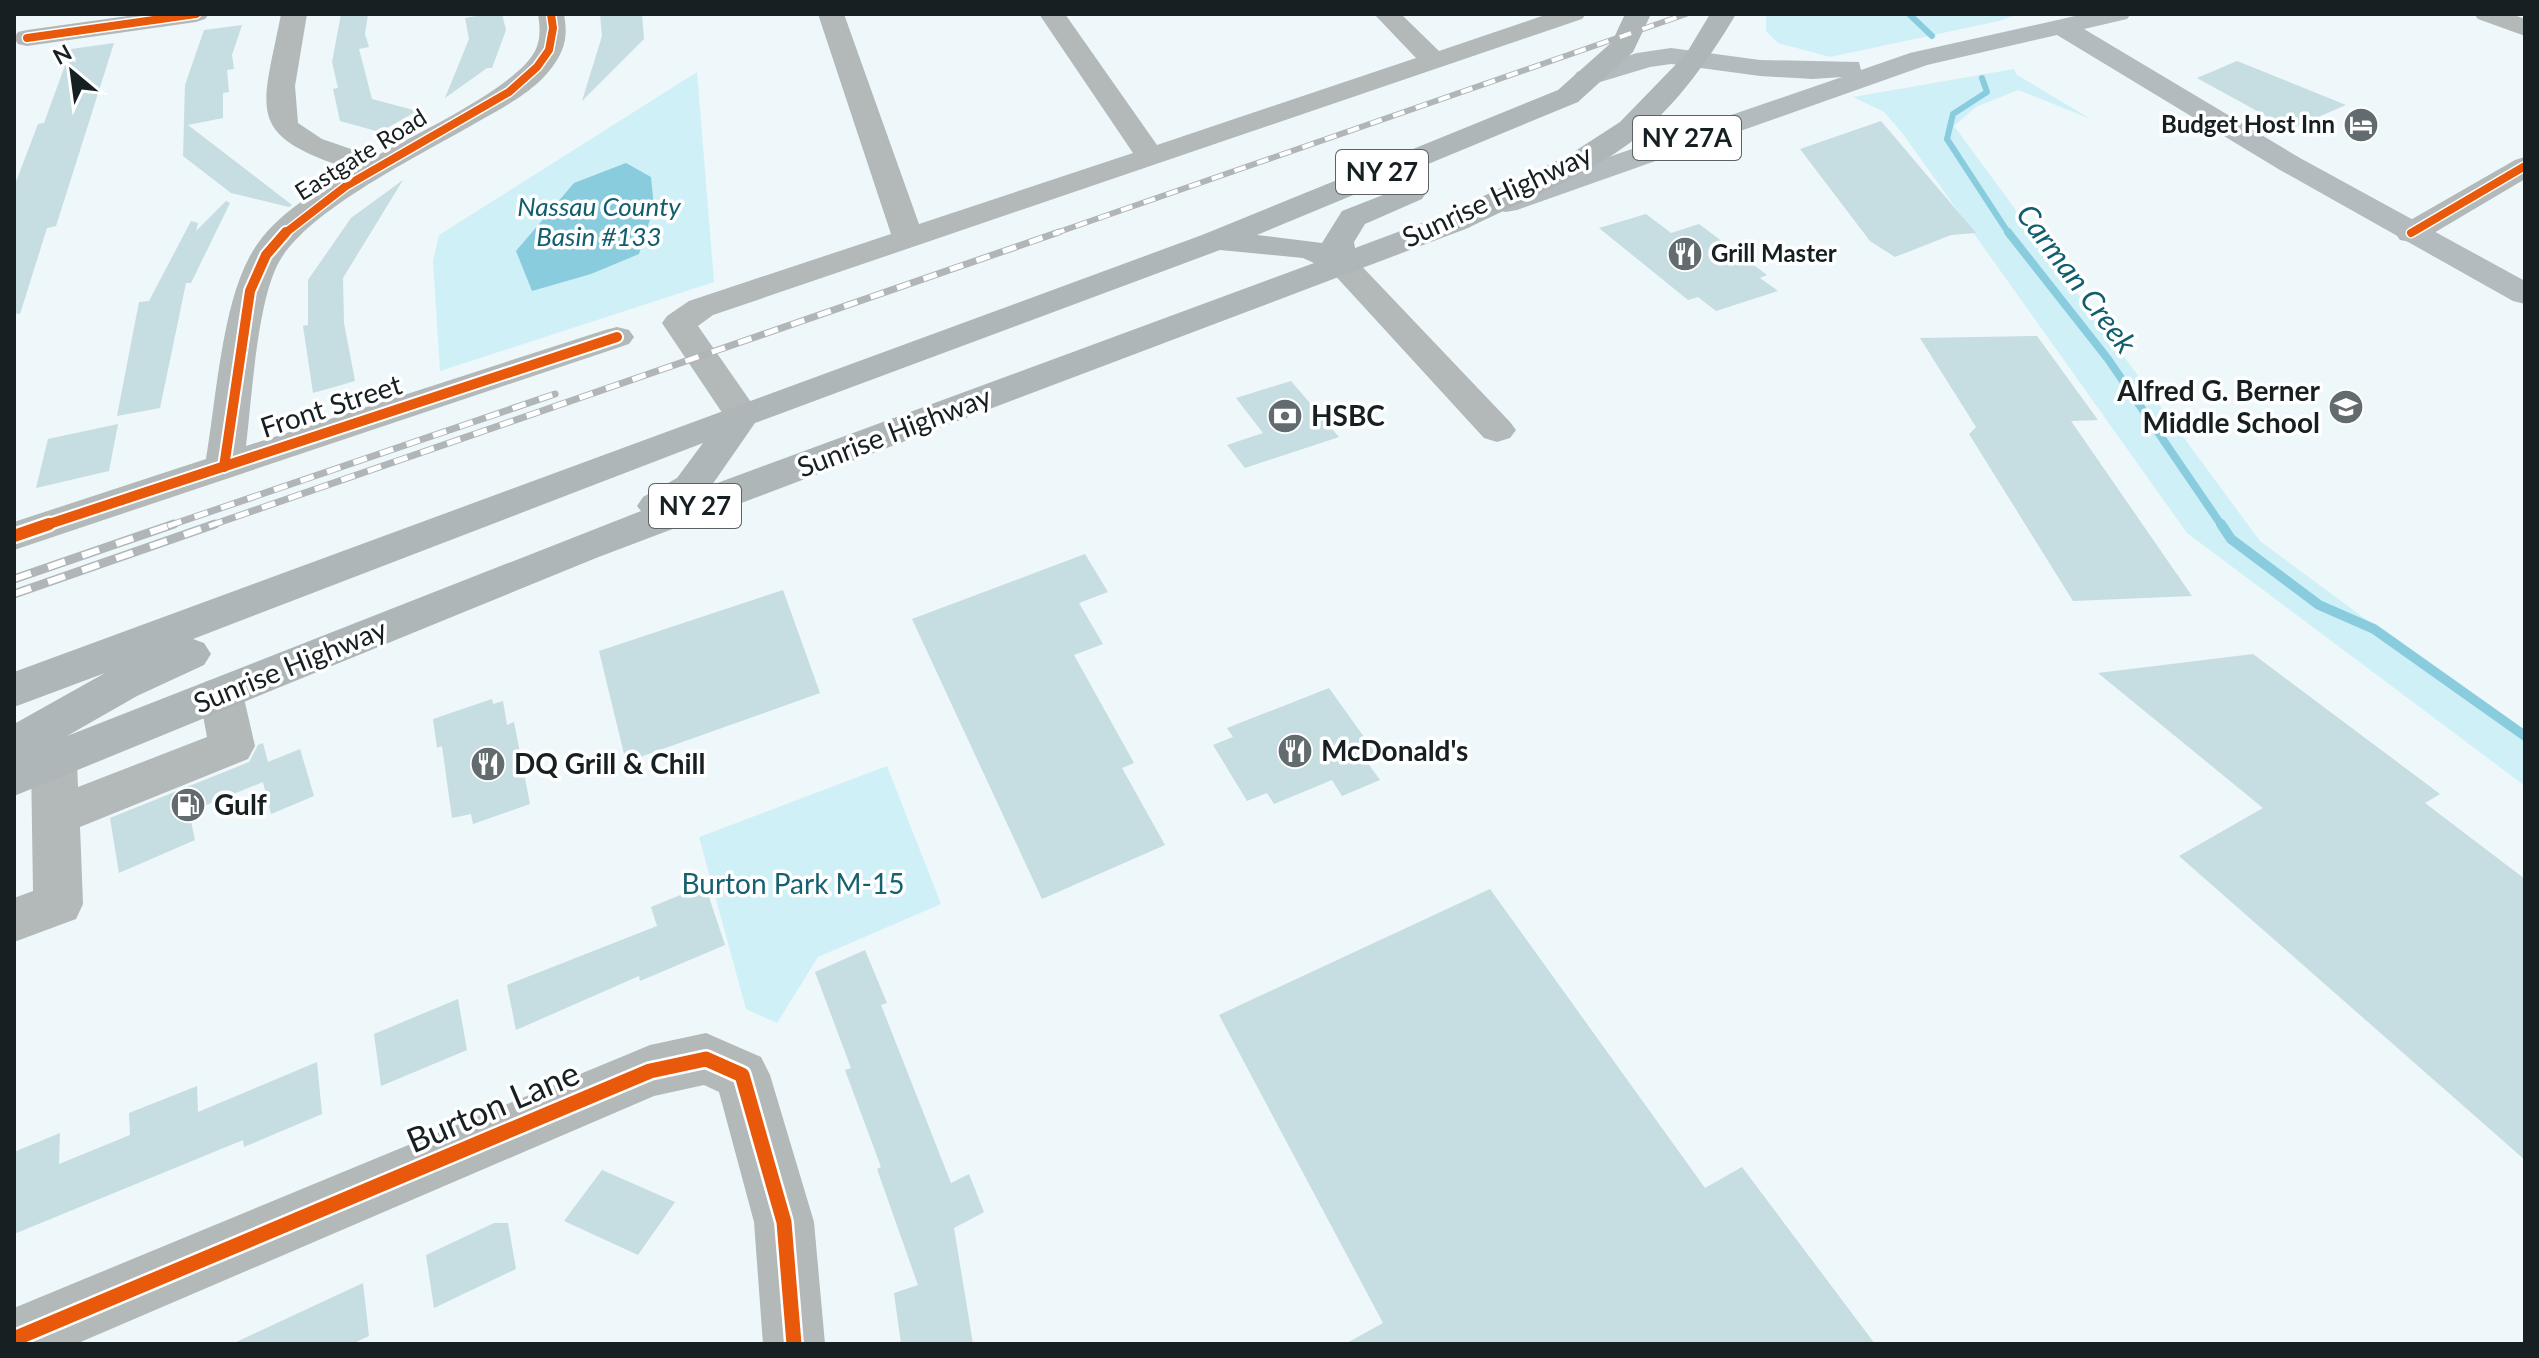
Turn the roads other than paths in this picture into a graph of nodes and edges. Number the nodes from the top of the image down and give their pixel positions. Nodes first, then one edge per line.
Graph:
1 (196, 14) edge
2 (294, 14) edge
3 (551, 14) edge
4 (831, 14) edge
5 (1052, 14) edge
6 (1387, 14) edge
7 (1573, 14) edge
8 (1638, 14) edge
9 (2118, 14) edge
10 (2487, 14) edge
11 (1721, 18) edge
12 (32, 26) edge
13 (2060, 26) junction
14 (2525, 28) edge
15 (1697, 58) junction
16 (1919, 59) junction
17 (1434, 61) junction
18 (14, 67) edge
19 (1813, 71) junction
20 (1577, 87) junction
21 (1150, 156) junction
22 (2525, 166) edge
23 (377, 168) junction
24 (1463, 170) dead end
25 (1436, 182) dead end
26 (1457, 221) junction
27 (2411, 233) junction
28 (908, 238) junction
29 (1213, 242) junction
30 (1173, 257) junction
31 (1342, 264) junction
32 (2525, 294) edge
33 (617, 337) dead end
34 (742, 415) junction
35 (1497, 430) dead end
36 (714, 456) junction
37 (224, 467) junction
38 (14, 536) edge
39 (582, 548) junction
40 (14, 690) edge
41 (221, 694) junction
42 (27, 762) edge
43 (55, 816) junction
44 (14, 920) edge
45 (14, 1339) edge
46 (794, 1344) edge

1 - 12 street
2 - 23 street
3 - 23 street, Eastgate Road
4 - 28 street
5 - 21 street
6 - 17 street
7 - 17 street
8 - 20 highway, NY 27
9 - 13 main road
10 - 14 street
11 - 15 highway, Sunrise Highway / NY 27
11 - 19 main road
12 - 18 street
13 - 16 main road, NY 27A
13 - 27 main road
15 - 19 main road, NY 27A
15 - 20 main road, NY 27A
15 - 26 highway, Sunrise Highway / NY 27
16 - 19 main road, NY 27A
16 - 26 main road, NY 27A
17 - 21 street
20 - 24 highway
20 - 29 highway, NY 27
21 - 28 street
22 - 27 street
23 - 37 street, Eastgate Road
25 - 31 highway
26 - 31 highway, Sunrise Highway / NY 27
27 - 32 main road
28 - 34 street
29 - 30 highway, NY 27
29 - 31 highway
30 - 34 highway, NY 27
30 - 36 highway
31 - 35 street
31 - 39 highway, Sunrise Highway / NY 27
33 - 37 street, Front Street
34 - 36 highway
34 - 40 highway, NY 27
36 - 39 highway
36 - 42 highway
37 - 38 street, Front Street
39 - 41 highway, Sunrise Highway / NY 27
41 - 42 highway, Sunrise Highway / NY 27
41 - 43 street
42 - 43 street
43 - 44 street
45 - 46 street, Burton Lane

